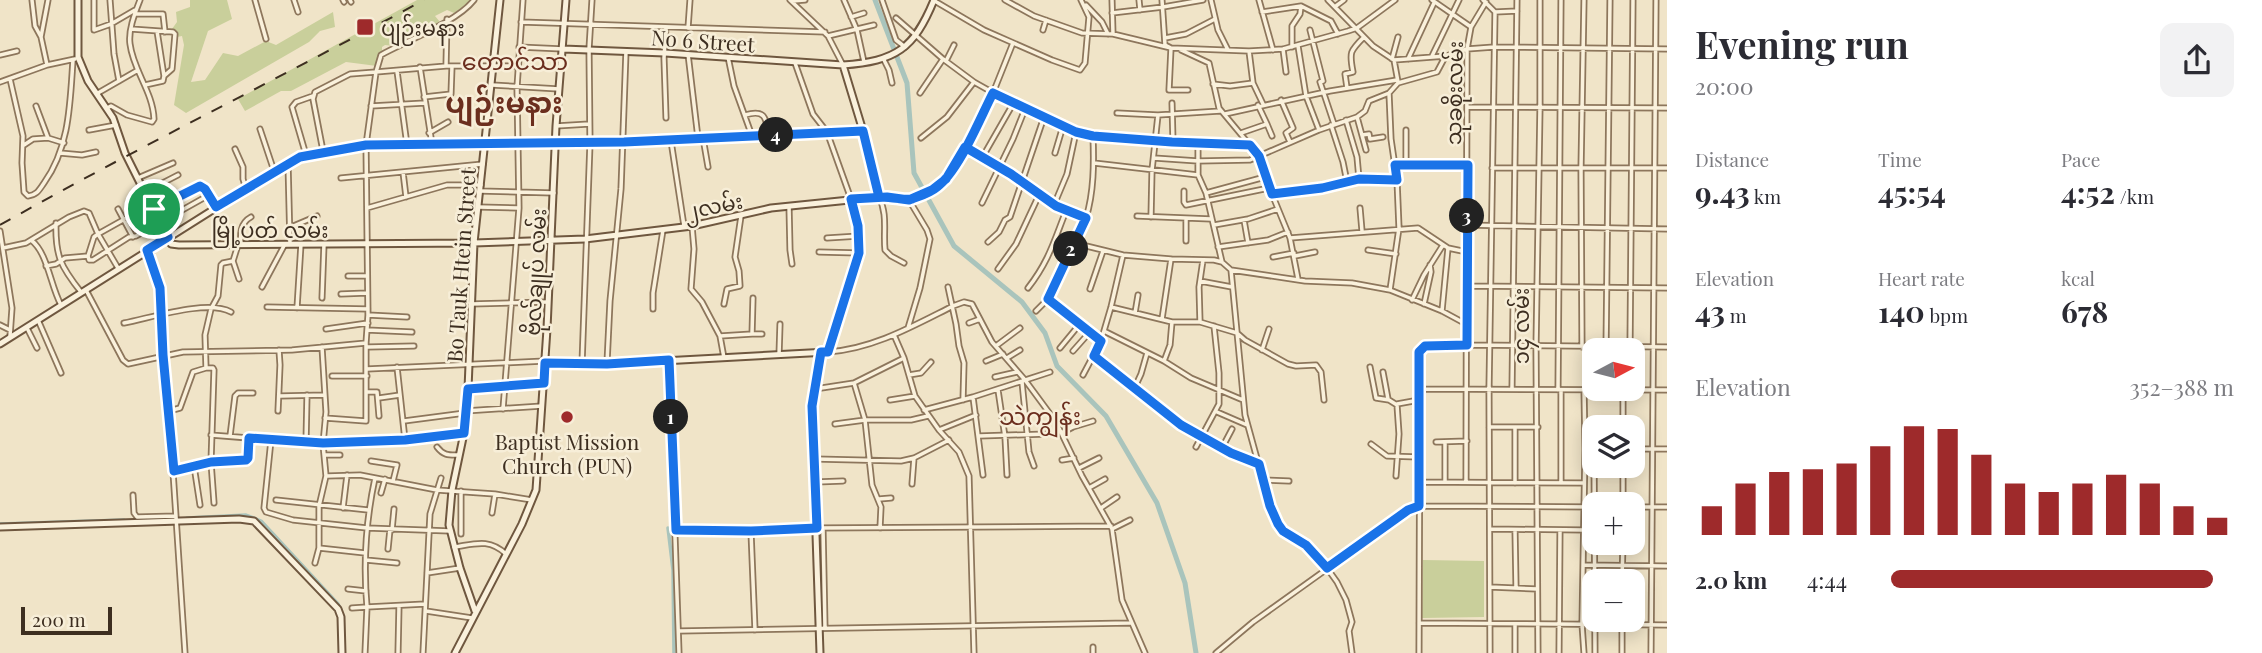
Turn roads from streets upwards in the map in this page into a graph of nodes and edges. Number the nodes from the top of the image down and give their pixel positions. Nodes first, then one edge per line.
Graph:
1 (32, 0) edge
2 (48, 0) edge
3 (78, 0) edge
4 (94, 0) edge
5 (110, 0) edge
6 (140, 0) edge
7 (255, 0) edge
8 (294, 0) edge
9 (474, 0) edge
10 (500, 0) edge
11 (523, 0) edge
12 (566, 0) edge
13 (592, 0) edge
14 (690, 0) edge
15 (791, 0) edge
16 (804, 0) edge
17 (844, 0) edge
18 (882, 0) edge
19 (934, 0) edge
20 (1005, 0) edge
21 (1112, 0) edge
22 (1139, 0) edge
23 (1162, 0) edge
24 (1203, 0) edge
25 (1211, 0) edge
26 (1259, 0) edge
27 (1328, 0) edge
28 (1344, 0) edge
29 (1395, 0) edge
30 (1459, 0) edge
31 (1517, 0) edge
32 (1540, 0) edge
33 (1560, 0) edge
34 (1584, 0) edge
35 (1610, 0) edge
36 (1633, 0) edge
37 (1656, 0) edge
38 (1433, 1) edge
39 (1485, 1) edge
40 (1083, 2) edge
41 (1388, 2) edge
42 (1301, 6) junction
43 (1336, 6) junction
44 (1163, 7) junction
45 (1140, 10) junction
46 (1517, 11) junction
47 (136, 12) junction
48 (298, 12) dead end
49 (1262, 12) junction
50 (1495, 12) junction
51 (864, 13) dead end
52 (1112, 13) junction
53 (1451, 15) junction
54 (851, 17) junction
55 (896, 18) dead end
56 (447, 19) junction
57 (1215, 19) junction
58 (1046, 20) junction
59 (521, 22) junction
60 (111, 24) junction
61 (566, 24) junction
62 (590, 25) junction
63 (874, 25) dead end
64 (666, 27) junction
65 (1471, 27) junction
66 (688, 28) junction
67 (1357, 28) junction
68 (131, 29) junction
69 (857, 30) junction
70 (1043, 30) dead end
71 (1310, 30) dead end
72 (157, 31) junction
73 (165, 32) junction
74 (1087, 33) junction
75 (827, 34) junction
76 (1111, 34) junction
77 (1338, 34) junction
78 (41, 37) junction
79 (916, 37) junction
80 (1364, 37) junction
81 (1398, 37) dead end
82 (1164, 38) junction
83 (267, 39) dead end
84 (1314, 42) junction
85 (1013, 43) junction
86 (954, 46) dead end
87 (519, 47) junction
88 (1295, 47) junction
89 (1494, 47) junction
90 (1517, 47) junction
91 (1171, 48) junction
92 (1541, 48) junction
93 (1560, 48) junction
94 (1583, 48) junction
95 (564, 49) junction
96 (589, 49) junction
97 (902, 49) junction
98 (1180, 49) junction
99 (1283, 49) junction
100 (1467, 49) junction
101 (1609, 49) junction
102 (1633, 49) junction
103 (1667, 49) edge
104 (1228, 50) junction
105 (1273, 50) junction
106 (1656, 50) junction
107 (16, 51) dead end
108 (626, 51) junction
109 (1249, 51) junction
110 (665, 53) junction
111 (688, 54) junction
112 (0, 55) edge
113 (1432, 56) junction
114 (1446, 56) junction
115 (728, 57) junction
116 (76, 58) junction
117 (883, 58) junction
118 (1408, 59) junction
119 (945, 60) junction
120 (1393, 60) junction
121 (795, 62) junction
122 (864, 64) junction
123 (47, 65) junction
124 (843, 65) junction
125 (446, 66) junction
126 (452, 66) junction
127 (493, 66) junction
128 (518, 66) junction
129 (420, 67) junction
130 (138, 70) junction
131 (396, 70) junction
132 (376, 72) junction
133 (1286, 72) dead end
134 (164, 76) junction
135 (10, 79) junction
136 (119, 81) junction
137 (1398, 81) junction
138 (0, 82) edge
139 (974, 82) junction
140 (892, 83) dead end
141 (1254, 83) junction
142 (1213, 84) junction
143 (145, 85) junction
144 (492, 85) junction
145 (517, 87) junction
146 (1347, 88) junction
147 (559, 89) junction
148 (1188, 90) dead end
149 (1323, 92) junction
150 (919, 93) dead end
151 (993, 93) junction
152 (1388, 93) junction
153 (96, 94) junction
154 (313, 96) junction
155 (1306, 96) junction
156 (424, 97) junction
157 (1281, 100) junction
158 (425, 103) junction
159 (1172, 103) dead end
160 (1013, 104) junction
161 (402, 105) junction
162 (1260, 105) junction
163 (36, 106) dead end
164 (372, 106) junction
165 (1493, 106) junction
166 (1468, 107) junction
167 (1517, 107) junction
168 (1541, 107) junction
169 (1559, 107) junction
170 (1582, 107) junction
171 (1607, 107) junction
172 (1632, 107) junction
173 (1655, 107) junction
174 (107, 108) junction
175 (1667, 108) edge
176 (1025, 109) junction
177 (1117, 113) dead end
178 (1224, 113) junction
179 (1173, 114) junction
180 (745, 115) junction
181 (1158, 115) junction
182 (1044, 117) junction
183 (1357, 117) junction
184 (666, 118) dead end
185 (1346, 120) junction
186 (448, 122) dead end
187 (589, 124) junction
188 (1266, 124) junction
189 (116, 125) junction
190 (1332, 125) junction
191 (556, 126) junction
192 (1063, 126) junction
193 (260, 129) dead end
194 (89, 130) dead end
195 (1319, 130) junction
196 (1406, 130) dead end
197 (863, 131) junction
198 (827, 132) junction
199 (1076, 132) junction
200 (429, 133) junction
201 (1241, 133) junction
202 (1362, 135) junction
203 (752, 136) junction
204 (769, 136) junction
205 (1093, 136) junction
206 (1272, 136) dead end
207 (1383, 137) dead end
208 (48, 138) junction
209 (701, 138) junction
210 (921, 138) dead end
211 (671, 141) junction
212 (1156, 141) junction
213 (624, 142) junction
214 (1172, 142) junction
215 (1290, 142) junction
216 (64, 143) junction
217 (486, 143) junction
218 (519, 143) junction
219 (555, 143) junction
220 (590, 143) junction
221 (1198, 143) junction
222 (432, 144) junction
223 (24, 145) junction
224 (366, 145) junction
225 (407, 145) junction
226 (1250, 145) junction
227 (965, 147) junction
228 (235, 149) dead end
229 (1366, 150) dead end
230 (323, 151) junction
231 (96, 152) dead end
232 (60, 153) junction
233 (1055, 153) dead end
234 (306, 155) junction
235 (1259, 156) junction
236 (982, 158) junction
237 (1154, 158) junction
238 (1198, 161) junction
239 (173, 163) dead end
240 (288, 163) junction
241 (1094, 163) junction
242 (483, 164) junction
243 (1406, 164) junction
244 (1395, 165) junction
245 (1468, 165) junction
246 (708, 167) dead end
247 (998, 168) junction
248 (1492, 168) junction
249 (1516, 168) junction
250 (1538, 168) junction
251 (1560, 168) junction
252 (1581, 168) junction
253 (1606, 168) junction
254 (1632, 168) junction
255 (1654, 168) junction
256 (1667, 168) edge
257 (1152, 170) junction
258 (274, 171) junction
259 (403, 172) junction
260 (178, 175) dead end
261 (1198, 175) junction
262 (365, 177) junction
263 (1265, 177) junction
264 (138, 178) junction
265 (341, 178) dead end
266 (1359, 179) junction
267 (1397, 180) junction
268 (1347, 182) junction
269 (1023, 183) junction
270 (480, 188) junction
271 (1269, 188) junction
272 (246, 189) junction
273 (1184, 191) dead end
274 (145, 192) junction
275 (518, 192) junction
276 (554, 193) junction
277 (1206, 193) junction
278 (1272, 194) junction
279 (209, 195) junction
280 (1039, 195) junction
281 (406, 197) junction
282 (879, 197) junction
283 (851, 199) junction
284 (911, 199) junction
285 (1208, 200) junction
286 (982, 203) dead end
287 (1054, 205) junction
288 (789, 206) junction
289 (216, 207) junction
290 (478, 207) junction
291 (367, 208) junction
292 (519, 208) junction
293 (1360, 208) dead end
294 (118, 209) dead end
295 (154, 209) junction
296 (1278, 209) junction
297 (1066, 211) junction
298 (317, 216) dead end
299 (741, 216) junction
300 (1137, 216) dead end
301 (251, 217) dead end
302 (1151, 217) junction
303 (1086, 218) junction
304 (1186, 218) junction
305 (1211, 219) junction
306 (123, 220) junction
307 (1244, 220) junction
308 (160, 222) junction
309 (56, 223) junction
310 (1214, 225) junction
311 (1467, 225) junction
312 (684, 226) junction
313 (692, 226) junction
314 (1491, 226) junction
315 (1515, 226) junction
316 (291, 227) junction
317 (1537, 227) junction
318 (1399, 228) junction
319 (1559, 228) junction
320 (1581, 228) junction
321 (1654, 228) junction
322 (1607, 229) junction
323 (1632, 229) junction
324 (1667, 229) edge
325 (663, 230) junction
326 (0, 231) edge
327 (1362, 231) junction
328 (1287, 232) junction
329 (98, 234) junction
330 (618, 235) junction
331 (859, 236) junction
332 (134, 237) junction
333 (168, 237) junction
334 (827, 238) dead end
335 (1290, 238) junction
336 (585, 239) junction
337 (31, 240) junction
338 (516, 240) junction
339 (551, 240) junction
340 (1186, 241) dead end
341 (988, 242) dead end
342 (474, 243) junction
343 (1074, 243) junction
344 (1248, 243) junction
345 (288, 244) junction
346 (301, 244) junction
347 (324, 244) junction
348 (367, 244) junction
349 (239, 245) junction
350 (1445, 246) junction
351 (1218, 247) junction
352 (3, 248) junction
353 (107, 250) junction
354 (147, 250) junction
355 (1368, 250) dead end
356 (1103, 251) junction
357 (819, 252) dead end
358 (1315, 252) dead end
359 (1467, 252) junction
360 (859, 253) junction
361 (1294, 254) junction
362 (1396, 254) junction
363 (1123, 255) junction
364 (88, 256) junction
365 (1220, 256) junction
366 (1273, 257) dead end
367 (1171, 259) junction
368 (1203, 260) junction
369 (1214, 260) junction
370 (60, 261) junction
371 (233, 261) junction
372 (1222, 262) junction
373 (904, 263) dead end
374 (792, 264) dead end
375 (1430, 265) junction
376 (47, 266) junction
377 (118, 268) junction
378 (998, 269) dead end
379 (1231, 270) junction
380 (348, 276) dead end
381 (367, 276) junction
382 (239, 279) dead end
383 (1298, 279) junction
384 (1200, 281) junction
385 (1467, 286) junction
386 (1491, 286) junction
387 (262, 287) dead end
388 (947, 287) dead end
389 (1514, 287) junction
390 (1536, 287) junction
391 (1558, 287) junction
392 (1581, 287) junction
393 (1607, 287) junction
394 (1028, 288) dead end
395 (1232, 288) junction
396 (1630, 288) junction
397 (1654, 288) junction
398 (1667, 288) edge
399 (1090, 289) dead end
400 (1390, 289) junction
401 (83, 291) junction
402 (341, 293) dead end
403 (367, 293) junction
404 (1138, 295) dead end
405 (322, 298) dead end
406 (753, 298) dead end
407 (1048, 299) junction
408 (1412, 300) junction
409 (548, 302) junction
410 (471, 303) junction
411 (512, 303) junction
412 (724, 304) dead end
413 (1424, 304) junction
414 (61, 305) junction
415 (953, 306) junction
416 (212, 307) junction
417 (267, 307) dead end
418 (1111, 307) junction
419 (297, 308) junction
420 (368, 309) junction
421 (653, 309) dead end
422 (1036, 311) dead end
423 (1442, 311) junction
424 (231, 312) dead end
425 (1135, 313) junction
426 (163, 315) junction
427 (368, 315) junction
428 (407, 317) dead end
429 (980, 319) junction
430 (38, 320) junction
431 (1162, 320) junction
432 (1172, 322) junction
433 (1200, 322) junction
434 (124, 323) dead end
435 (368, 323) junction
436 (969, 323) dead end
437 (780, 324) dead end
438 (1466, 324) junction
439 (0, 325) edge
440 (1079, 325) junction
441 (1214, 326) junction
442 (27, 327) junction
443 (908, 328) junction
444 (1020, 328) dead end
445 (326, 329) dead end
446 (1269, 329) dead end
447 (10, 330) junction
448 (367, 330) junction
449 (1104, 331) junction
450 (412, 332) dead end
451 (1089, 333) junction
452 (1237, 333) junction
453 (752, 334) junction
454 (762, 334) dead end
455 (894, 335) junction
456 (720, 336) junction
457 (10, 338) junction
458 (1606, 338) edge
459 (1630, 338) edge
460 (1101, 341) junction
461 (0, 344) edge
462 (367, 345) junction
463 (1467, 345) junction
464 (414, 346) dead end
465 (996, 346) junction
466 (1490, 346) junction
467 (1514, 346) junction
468 (322, 347) junction
469 (1536, 347) junction
470 (1558, 347) junction
471 (1582, 347) joint
472 (1645, 347) edge
473 (1653, 347) junction
474 (37, 348) dead end
475 (1060, 348) dead end
476 (1667, 348) edge
477 (279, 350) junction
478 (1020, 350) dead end
479 (1262, 350) junction
480 (1073, 351) dead end
481 (205, 352) junction
482 (821, 352) junction
483 (828, 352) junction
484 (1147, 352) junction
485 (163, 355) junction
486 (779, 355) junction
487 (1005, 356) junction
488 (1094, 356) junction
489 (724, 358) junction
490 (904, 358) junction
491 (669, 360) junction
492 (986, 361) dead end
493 (1164, 361) junction
494 (545, 362) junction
495 (931, 362) dead end
496 (468, 363) junction
497 (506, 363) junction
498 (582, 364) junction
499 (607, 364) junction
500 (397, 367) junction
501 (1370, 367) dead end
502 (206, 368) junction
503 (367, 369) junction
504 (1017, 372) junction
505 (1050, 372) dead end
506 (1383, 372) dead end
507 (61, 373) dead end
508 (909, 375) junction
509 (1083, 375) dead end
510 (332, 376) dead end
511 (367, 376) junction
512 (995, 377) dead end
513 (1023, 381) junction
514 (544, 383) junction
515 (854, 383) junction
516 (504, 386) junction
517 (1135, 387) junction
518 (468, 389) junction
519 (815, 389) junction
520 (1419, 389) junction
521 (1467, 389) junction
522 (1489, 389) junction
523 (1513, 389) junction
524 (1537, 389) junction
525 (1582, 389) edge
526 (999, 390) junction
527 (1220, 390) junction
528 (1559, 390) junction
529 (1645, 390) edge
530 (1652, 390) junction
531 (1667, 390) edge
532 (366, 392) junction
533 (253, 393) dead end
534 (307, 395) junction
535 (325, 395) junction
536 (400, 395) junction
537 (280, 396) junction
538 (915, 396) junction
539 (973, 397) junction
540 (379, 398) junction
541 (1388, 399) junction
542 (1419, 399) junction
543 (890, 400) dead end
544 (962, 400) junction
545 (1244, 400) junction
546 (1324, 400) dead end
547 (1397, 404) junction
548 (542, 407) junction
549 (503, 409) junction
550 (924, 410) junction
551 (169, 411) junction
552 (278, 411) dead end
553 (465, 412) junction
554 (1217, 412) junction
555 (976, 415) junction
556 (379, 416) dead end
557 (928, 416) junction
558 (325, 418) junction
559 (865, 420) junction
560 (404, 421) junction
561 (1093, 421) dead end
562 (835, 424) dead end
563 (1247, 425) junction
564 (1489, 427) junction
565 (1515, 427) junction
566 (1538, 427) junction
567 (1232, 429) dead end
568 (939, 430) junction
569 (464, 433) junction
570 (1061, 433) junction
571 (1028, 434) junction
572 (1047, 434) dead end
573 (211, 435) junction
574 (230, 436) junction
575 (979, 436) junction
576 (1004, 436) junction
577 (1203, 436) junction
578 (249, 438) junction
579 (271, 439) junction
580 (405, 440) junction
581 (949, 440) junction
582 (1466, 441) junction
583 (306, 442) junction
584 (1436, 442) dead end
585 (1445, 442) junction
586 (323, 443) junction
587 (1371, 444) dead end
588 (437, 447) dead end
589 (1196, 447) dead end
590 (1222, 448) junction
591 (1645, 449) edge
592 (1651, 449) junction
593 (1667, 449) edge
594 (324, 455) junction
595 (341, 455) dead end
596 (459, 455) junction
597 (1397, 456) junction
598 (1419, 457) junction
599 (914, 458) junction
600 (1074, 458) junction
601 (1099, 458) dead end
602 (815, 459) junction
603 (1062, 460) dead end
604 (371, 461) dead end
605 (870, 461) junction
606 (211, 462) junction
607 (1259, 464) junction
608 (194, 466) junction
609 (1034, 466) dead end
610 (1079, 468) junction
611 (174, 471) junction
612 (347, 475) junction
613 (983, 475) dead end
614 (1007, 475) dead end
615 (326, 476) junction
616 (1396, 476) dead end
617 (375, 478) junction
618 (441, 478) dead end
619 (1584, 478) edge
620 (1105, 479) dead end
621 (385, 480) junction
622 (1263, 480) junction
623 (393, 481) junction
624 (843, 481) dead end
625 (1289, 481) dead end
626 (816, 482) junction
627 (1419, 482) junction
628 (1446, 482) junction
629 (1466, 482) junction
630 (1490, 482) junction
631 (1515, 482) junction
632 (1538, 483) junction
633 (1562, 483) junction
634 (1584, 483) junction
635 (912, 484) dead end
636 (1089, 488) junction
637 (383, 490) dead end
638 (437, 490) junction
639 (452, 491) junction
640 (461, 491) junction
641 (1584, 492) edge
642 (495, 494) junction
643 (133, 495) dead end
644 (891, 498) dead end
645 (1117, 498) dead end
646 (879, 499) junction
647 (276, 500) dead end
648 (532, 500) junction
649 (214, 503) dead end
650 (200, 505) dead end
651 (319, 506) junction
652 (1419, 506) junction
653 (1490, 506) junction
654 (1537, 507) junction
655 (1582, 507) edge
656 (1667, 507) edge
657 (343, 508) junction
658 (1101, 508) junction
659 (1645, 508) edge
660 (1651, 508) junction
661 (394, 509) dead end
662 (368, 510) junction
663 (492, 513) dead end
664 (175, 519) junction
665 (1130, 520) dead end
666 (319, 523) junction
667 (0, 527) edge
668 (971, 527) junction
669 (367, 528) junction
670 (820, 528) junction
671 (880, 528) junction
672 (1112, 528) junction
673 (1490, 529) junction
674 (391, 530) junction
675 (676, 530) junction
676 (1515, 530) junction
677 (1537, 530) junction
678 (1560, 530) junction
679 (1582, 530) edge
680 (429, 531) junction
681 (450, 531) junction
682 (751, 531) junction
683 (461, 534) dead end
684 (454, 547) junction
685 (319, 548) junction
686 (388, 549) dead end
687 (366, 553) junction
688 (506, 554) junction
689 (1583, 555) edge
690 (1594, 555) edge
691 (1623, 555) edge
692 (366, 560) junction
693 (314, 563) dead end
694 (397, 563) dead end
695 (1583, 565) junction
696 (1594, 565) junction
697 (1623, 566) junction
698 (1651, 566) junction
699 (1667, 566) edge
700 (460, 568) junction
701 (1327, 568) junction
702 (1583, 569) edge
703 (1594, 569) edge
704 (1623, 569) edge
705 (428, 573) junction
706 (1489, 587) junction
707 (1516, 587) junction
708 (348, 589) dead end
709 (1537, 589) junction
710 (366, 591) junction
711 (425, 604) junction
712 (399, 606) junction
713 (367, 607) junction
714 (352, 608) dead end
715 (426, 611) junction
716 (475, 611) junction
717 (472, 618) junction
718 (1130, 623) junction
719 (1419, 623) junction
720 (1490, 624) junction
721 (1515, 624) junction
722 (1537, 624) junction
723 (1559, 624) junction
724 (1582, 624) edge
725 (1645, 624) edge
726 (1651, 625) junction
727 (1667, 625) edge
728 (973, 626) junction
729 (823, 628) junction
730 (755, 630) junction
731 (678, 631) junction
732 (1583, 632) edge
733 (1594, 632) edge
734 (1622, 632) edge
735 (1093, 647) dead end
736 (185, 653) edge
737 (342, 653) edge
738 (365, 653) edge
739 (398, 653) edge
740 (423, 653) edge
741 (455, 653) edge
742 (679, 653) edge
743 (820, 653) edge
744 (974, 653) edge
745 (1093, 653) edge
746 (1145, 653) edge
747 (1216, 653) edge
748 (1352, 653) edge
749 (1419, 653) edge
750 (1490, 653) edge
751 (1515, 653) edge
752 (1538, 653) edge
753 (1559, 653) edge
754 (1584, 653) edge
755 (1595, 653) edge
756 (1622, 653) edge
757 (1651, 653) edge

1 - 78 street
2 - 78 street
3 - 116 street
4 - 60 street
5 - 60 street
6 - 47 street
7 - 83 street
8 - 48 street
9 - 56 street
10 - 127 street, Bo Tauk Htein Street
11 - 59 street
12 - 61 street, ဗိုလ်ချုပ် လမ်း
13 - 62 street
14 - 66 street
15 - 16 street
15 - 75 street
17 - 54 street
18 - 97 street
19 - 79 street
19 - 85 street
20 - 58 street
21 - 52 street
22 - 45 street
23 - 44 street
24 - 44 street
25 - 57 street
26 - 49 street
27 - 43 street
28 - 43 street
29 - 41 street
30 - 53 street
31 - 46 street
32 - 92 street, ၁၄ လမ်း
33 - 93 street
34 - 94 street
35 - 101 street
36 - 102 street
37 - 106 street
38 - 53 street
38 - 118 street
39 - 50 street
39 - 65 street, သုခစိုးလမ်း
40 - 74 street
40 - 76 street
41 - 67 street
42 - 49 street
42 - 77 street
42 - 88 street
43 - 67 street
44 - 45 street
44 - 82 street
45 - 52 street
46 - 50 street
46 - 90 street
47 - 60 street
47 - 68 street
47 - 73 street
49 - 105 street
50 - 89 street
51 - 54 street
52 - 76 street
53 - 65 street
53 - 113 street
54 - 69 street
55 - 79 street
56 - 125 street
56 - 132 street
57 - 82 street
57 - 104 street
58 - 70 street
58 - 74 street
59 - 61 street
59 - 87 street
60 - 136 street
61 - 62 street
61 - 95 street, ဗိုလ်ချုပ် လမ်း
62 - 64 street
62 - 96 street
63 - 69 street
64 - 66 street
64 - 110 street
65 - 100 street, သုခစိုးလမ်း
66 - 75 street
67 - 77 street
67 - 80 street
68 - 72 street
68 - 130 street
69 - 75 street
69 - 122 street
71 - 84 street
72 - 73 street
72 - 134 street
73 - 134 street
74 - 76 street
74 - 85 street
75 - 124 street
76 - 91 street
77 - 84 street
78 - 123 street
79 - 97 street, No 6 Street
79 - 119 street
80 - 120 street
80 - 146 street
81 - 120 street
82 - 91 street
84 - 88 street
84 - 149 street
85 - 151 street
86 - 119 street
87 - 95 street, No 6 Street
87 - 128 street
88 - 99 street
88 - 155 street
89 - 90 street
89 - 100 street
89 - 165 street
90 - 92 street
90 - 167 street
91 - 98 street
91 - 148 street
92 - 93 street
92 - 168 street, ၁၄ လမ်း
93 - 94 street
93 - 169 street
94 - 101 street
94 - 170 street
95 - 96 street, No 6 Street
95 - 147 street, ဗိုလ်ချုပ် လမ်း
96 - 108 street, No 6 Street
96 - 187 street
97 - 117 street, No 6 Street
98 - 104 street
98 - 142 street
99 - 105 street
99 - 133 street
100 - 114 street
100 - 166 street, သုခစိုးလမ်း
101 - 102 street
101 - 171 street
102 - 106 street
102 - 172 street
103 - 106 street
104 - 109 street
105 - 109 street
106 - 173 street
107 - 112 street
108 - 110 street, No 6 Street
108 - 213 street
109 - 141 street
110 - 111 street, No 6 Street
110 - 184 street
111 - 115 street, No 6 Street
111 - 209 street
113 - 114 street
113 - 118 street
114 - 137 street
115 - 121 street, No 6 Street
115 - 180 street
116 - 123 street
116 - 153 street
116 - 216 street
117 - 122 street, No 6 Street
117 - 140 street
118 - 120 street
119 - 139 street
119 - 150 street
120 - 137 street
121 - 124 street, No 6 Street
121 - 198 street
122 - 124 street, No 6 Street
123 - 135 street
124 - 197 street
125 - 126 street
125 - 129 street
126 - 127 street
126 - 156 street
127 - 128 street
127 - 144 street, Bo Tauk Htein Street
128 - 145 street
129 - 131 street
129 - 156 street
130 - 136 street
130 - 143 street
131 - 132 street
131 - 161 street
132 - 154 street
132 - 164 street
134 - 143 street
135 - 138 street
135 - 223 street
136 - 153 street
137 - 146 street
137 - 152 street
139 - 151 street
139 - 210 street
141 - 142 street
141 - 162 street
142 - 178 street
143 - 174 street
144 - 145 street
144 - 217 street, Bo Tauk Htein Street
145 - 147 street
145 - 218 street
146 - 149 street
147 - 191 street, ဗိုလ်ချုပ် လမ်း
149 - 155 street
149 - 190 street
151 - 160 street
151 - 227 street
152 - 183 street
152 - 244 street
153 - 174 street
154 - 230 street
154 - 234 street
155 - 157 street
155 - 195 street
156 - 158 street
157 - 162 street
157 - 215 street
158 - 161 street
158 - 200 street
159 - 179 street
160 - 176 street
160 - 236 street
161 - 164 street
161 - 225 street
162 - 178 street
162 - 188 street
163 - 208 street
164 - 224 street
165 - 166 street
165 - 167 street
165 - 248 street
166 - 245 street, သုခစိုးလမ်း
167 - 168 street
167 - 249 street
168 - 169 street
168 - 250 street, ၁၄ လမ်း
169 - 170 street
169 - 251 street
170 - 171 street
170 - 252 street
171 - 172 street
171 - 253 street
172 - 173 street
172 - 254 street
173 - 175 street
173 - 255 street
174 - 189 street
176 - 182 street
176 - 247 street
177 - 181 street
178 - 179 street
178 - 201 street
179 - 181 street
179 - 214 street
180 - 203 street
180 - 204 street
181 - 212 street
182 - 192 street
182 - 269 street
183 - 185 street
183 - 202 street
185 - 190 street
185 - 266 street
186 - 200 street
187 - 191 street
187 - 220 street
188 - 201 street
188 - 206 street
189 - 194 street
189 - 264 street
190 - 195 street
190 - 268 street
191 - 219 street, ဗိုလ်ချုပ် လမ်း
192 - 199 street
192 - 233 street
193 - 258 street
195 - 215 street
196 - 243 street
197 - 198 street
197 - 282 street
198 - 204 street
198 - 283 street
199 - 205 street
199 - 287 street
200 - 222 street
201 - 226 street
202 - 207 street
202 - 229 street
203 - 204 street
203 - 209 street
205 - 212 street
205 - 241 street
208 - 216 street
208 - 223 street
209 - 211 street
209 - 246 street
211 - 213 street
211 - 312 street
212 - 214 street
212 - 237 street
213 - 220 street
213 - 330 street
214 - 221 street
215 - 235 street
216 - 232 street
217 - 218 street
217 - 222 street
217 - 242 street, Bo Tauk Htein Street
218 - 219 street
218 - 275 street
219 - 220 street
219 - 276 street, ဗိုလ်ချုပ် လမ်း
220 - 336 street
221 - 226 street
221 - 238 street
222 - 225 street
223 - 232 street
224 - 225 street
224 - 230 street
224 - 262 street
226 - 235 street
227 - 236 street
227 - 284 street
228 - 272 street
230 - 234 street
231 - 232 street
234 - 240 street
235 - 238 street
235 - 263 street
236 - 247 street
237 - 238 street
237 - 257 street
238 - 261 street
239 - 264 street
240 - 258 street
240 - 316 street
241 - 257 street
241 - 303 street
242 - 259 street
242 - 270 street, Bo Tauk Htein Street
243 - 244 street
243 - 245 street
244 - 267 street
245 - 311 street, သုခစိုးလမ်း
247 - 269 street
247 - 286 street
248 - 249 street
248 - 314 street
249 - 250 street
249 - 315 street
250 - 251 street
250 - 317 street, ၁၄ လမ်း
251 - 252 street
251 - 319 street
252 - 253 street
252 - 320 street
253 - 254 street
253 - 322 street
254 - 255 street
254 - 323 street
255 - 256 street
255 - 321 street
257 - 261 street
257 - 302 street
258 - 272 street
259 - 262 street
259 - 281 street
260 - 274 street
261 - 277 street
262 - 265 street
262 - 291 street
263 - 271 street
263 - 277 street
264 - 274 street
266 - 267 street
266 - 268 street
267 - 318 street
268 - 278 street
269 - 280 street
269 - 341 street
270 - 275 street
270 - 281 street
270 - 290 street, Bo Tauk Htein Street
271 - 278 street
271 - 285 street
272 - 289 street
273 - 285 street
274 - 295 street
275 - 276 street
275 - 292 street
276 - 339 street, ဗိုလ်ချုပ် လမ်း
277 - 285 street
278 - 296 street
279 - 289 street
279 - 295 street
279 - 308 street
280 - 287 street
280 - 378 street
281 - 291 street
282 - 283 street, ၂လမ်း
282 - 284 street
282 - 373 street
283 - 288 street, ၂လမ်း
283 - 331 street
284 - 443 street
285 - 305 street
287 - 297 street
288 - 299 street, ၂လမ်း
288 - 374 street
289 - 333 street
290 - 292 street
290 - 342 street, Bo Tauk Htein Street
291 - 348 street
292 - 338 street
293 - 327 street
294 - 306 street
295 - 306 street
295 - 308 street
296 - 307 street
296 - 328 street
297 - 303 street
297 - 394 street
298 - 316 street
299 - 313 street, ၂လမ်း
299 - 412 street
300 - 302 street
301 - 349 street
302 - 304 street
303 - 343 street
304 - 305 street
304 - 340 street
305 - 310 street
306 - 329 street
306 - 332 street
307 - 310 street
307 - 344 street
308 - 332 street
308 - 333 street
309 - 329 street
309 - 337 street
309 - 370 street
310 - 351 street
311 - 314 street
311 - 359 street, သုခစိုးလမ်း
312 - 313 street, ၂လမ်း
312 - 325 street, ၂လမ်း
313 - 456 street
314 - 315 street
314 - 386 street
315 - 317 street
315 - 389 street
316 - 345 street
317 - 319 street
317 - 390 street, ၁၄ လမ်း
318 - 327 street
318 - 350 street
318 - 362 street
319 - 320 street
319 - 391 street
320 - 322 street
320 - 392 street
321 - 323 street
321 - 324 street
321 - 397 street
322 - 323 street
322 - 393 street
323 - 396 street
325 - 330 street, ၂လမ်း
325 - 421 street
326 - 352 street
327 - 335 street
328 - 335 street
328 - 344 street
329 - 353 street
329 - 364 street
330 - 336 street, ၂လမ်း
330 - 499 street
331 - 334 street
331 - 360 street
332 - 353 street
333 - 349 street, မြို့ပတ် လမ်း
333 - 354 street
335 - 361 street
336 - 339 street, ၂လမ်း
336 - 498 street
337 - 352 street
337 - 376 street
338 - 339 street, မြို့ပတ် လမ်း
338 - 342 street, မြို့ပတ် လမ်း
338 - 411 street
339 - 409 street, ဗိုလ်ချုပ် လမ်း
342 - 348 street, မြို့ပတ် လမ်း
342 - 410 street, Bo Tauk Htein Street
343 - 356 street
343 - 407 street
344 - 351 street
345 - 346 street, မြို့ပတ် လမ်း
345 - 349 street, မြို့ပတ် လမ်း
345 - 387 street
346 - 347 street, မြို့ပတ် လမ်း
346 - 419 street
347 - 348 street, မြို့ပတ် လမ်း
347 - 405 street
348 - 381 street
349 - 371 street
350 - 359 street
350 - 375 street
350 - 423 street
351 - 365 street
352 - 447 street
353 - 364 street
353 - 377 street
354 - 377 street
354 - 426 street
355 - 362 street
356 - 363 street
356 - 399 street
357 - 360 street
358 - 361 street
359 - 385 street, သုခစိုးလမ်း
360 - 483 street
361 - 366 street
361 - 383 street
362 - 400 street
363 - 367 street
363 - 418 street
364 - 370 street
365 - 369 street
365 - 372 street
367 - 368 street
367 - 431 street
368 - 369 street
368 - 384 street
369 - 372 street
370 - 376 street
370 - 401 street
371 - 382 street
371 - 416 street
372 - 379 street
375 - 408 street
375 - 413 street
376 - 414 street
377 - 401 street
379 - 383 street
379 - 395 street
380 - 381 street
381 - 403 street
383 - 400 street
384 - 395 street
384 - 433 street
385 - 386 street
385 - 438 street, သုခစိုးလမ်း
386 - 389 street
386 - 466 street
388 - 415 street
389 - 390 street
389 - 467 street
390 - 391 street
390 - 469 street, ၁၄ လမ်း
391 - 392 street
391 - 470 street
392 - 393 street
392 - 471 street
393 - 396 street
393 - 458 street
395 - 452 street
396 - 397 street
396 - 459 street
397 - 398 street
397 - 473 street
400 - 408 street
401 - 414 street
401 - 485 street
402 - 403 street
403 - 420 street
404 - 425 street
406 - 453 street
407 - 422 street
407 - 440 street
408 - 413 street
409 - 411 street
409 - 494 street, ဗိုလ်ချုပ် လမ်း
410 - 411 street
410 - 496 street, Bo Tauk Htein Street
411 - 497 street
413 - 423 street
414 - 430 street
415 - 429 street
415 - 443 street
415 - 544 street
416 - 424 street
416 - 426 street
416 - 481 street
417 - 419 street
418 - 425 street
418 - 449 street
419 - 420 street
420 - 427 street
423 - 438 street
425 - 431 street
426 - 434 street
426 - 485 street
427 - 428 street
427 - 435 street
429 - 436 street
429 - 465 street
430 - 442 street
430 - 507 street
431 - 432 street
432 - 433 street
432 - 493 street
433 - 441 street
435 - 445 street
435 - 448 street
437 - 486 street
438 - 463 street, သုခစိုးလမ်း
439 - 447 street
440 - 451 street
440 - 475 street
441 - 452 street
441 - 527 street
442 - 457 street
442 - 474 street
443 - 455 street
444 - 465 street
446 - 479 street
447 - 457 street
448 - 450 street
448 - 462 street
449 - 460 street
449 - 484 street
451 - 460 street
451 - 480 street
452 - 479 street
452 - 545 street
453 - 454 street
453 - 456 street
455 - 483 street
455 - 490 street
456 - 489 street
457 - 461 street
460 - 488 street
462 - 464 street
462 - 468 street
462 - 503 street
463 - 466 street
463 - 520 street
463 - 521 street, သုခစိုးလမ်း
465 - 487 street
466 - 467 street
466 - 522 street
467 - 469 street
467 - 523 street
468 - 477 street
468 - 535 street
469 - 470 street
469 - 524 street, ၁၄ လမ်း
470 - 471 street
470 - 528 street
472 - 473 street
473 - 476 street
473 - 530 street
477 - 481 street
477 - 537 street
478 - 487 street
479 - 546 street
481 - 485 street
481 - 502 street
482 - 483 street
482 - 486 street
482 - 519 street
484 - 493 street
484 - 517 street
485 - 551 street
486 - 489 street
487 - 492 street
487 - 504 street
488 - 509 street
488 - 517 street
489 - 491 street
490 - 508 street
490 - 515 street
491 - 499 street
491 - 675 street
493 - 527 street
494 - 497 street
494 - 498 street
494 - 514 street, ဗိုလ်ချုပ် လမ်း
495 - 508 street
496 - 497 street
496 - 500 street
496 - 518 street, Bo Tauk Htein Street
497 - 516 street
498 - 499 street
500 - 503 street
500 - 536 street
501 - 541 street
502 - 551 street
502 - 573 street
503 - 511 street
504 - 512 street
504 - 513 street
505 - 513 street
506 - 541 street
508 - 538 street
510 - 511 street
511 - 532 street
513 - 526 street
513 - 570 street
513 - 571 street
514 - 516 street
514 - 548 street, ဗိုလ်ချုပ် လမ်း
515 - 519 street
515 - 559 street
516 - 518 street
516 - 549 street
517 - 577 street
518 - 553 street, Bo Tauk Htein Street
519 - 602 street
520 - 521 street
520 - 542 street
521 - 522 street
521 - 582 street, သုခစိုးလမ်း
522 - 523 street
522 - 564 street
523 - 524 street
524 - 528 street
524 - 566 street, ၁၄ လမ်း
525 - 528 street
526 - 539 street
526 - 576 street
527 - 545 street
527 - 554 street
528 - 633 street
529 - 530 street
530 - 531 street
530 - 592 street
532 - 540 street
532 - 558 street
533 - 574 street
534 - 535 street
534 - 537 street
534 - 583 street
535 - 558 street
536 - 540 street
536 - 560 street
537 - 552 street
538 - 543 street
538 - 550 street
539 - 544 street
539 - 555 street
540 - 556 street
541 - 547 street
542 - 547 street
542 - 598 street
544 - 550 street
545 - 563 street
547 - 597 street
548 - 549 street
548 - 648 street, ဗိုလ်ချုပ် လမ်း
549 - 553 street
550 - 557 street
551 - 611 street
553 - 560 street
553 - 569 street, Bo Tauk Htein Street
554 - 563 street
554 - 577 street
555 - 568 street
555 - 575 street
557 - 559 street
557 - 568 street
558 - 586 street
559 - 562 street
559 - 605 street
560 - 580 street
561 - 570 street
563 - 607 street
564 - 565 street
564 - 630 street
565 - 566 street
565 - 631 street
566 - 632 street, ၁၄ လမ်း
567 - 590 street
568 - 581 street
569 - 580 street
569 - 596 street, Bo Tauk Htein Street
570 - 600 street
571 - 572 street
571 - 576 street
571 - 609 street
573 - 574 street
573 - 606 street
574 - 578 street
575 - 576 street
575 - 613 street
576 - 614 street
577 - 589 street
577 - 590 street
578 - 579 street
578 - 606 street
579 - 583 street
579 - 666 street
580 - 586 street
581 - 599 street
581 - 668 street
582 - 585 street
582 - 629 street, သုခစိုးလမ်း
583 - 586 street
584 - 585 street
585 - 628 street
586 - 594 street
587 - 597 street
588 - 596 street
590 - 607 street
591 - 592 street
592 - 593 street
592 - 660 street
594 - 595 street
594 - 615 street
596 - 639 street, Bo Tauk Htein Street
597 - 598 street
597 - 616 street
598 - 627 street
599 - 605 street
599 - 635 street
600 - 603 street
600 - 610 street
601 - 610 street
602 - 605 street
602 - 626 street
604 - 623 street
605 - 646 street
606 - 608 street
606 - 649 street
607 - 622 street
608 - 611 street
608 - 650 street
610 - 636 street
611 - 664 street
612 - 615 street
612 - 617 street
612 - 657 street
615 - 651 street
617 - 621 street
617 - 662 street
618 - 638 street
619 - 634 street
620 - 636 street
621 - 623 street
621 - 637 street
622 - 625 street
622 - 701 street
623 - 638 street
624 - 626 street
626 - 670 street
627 - 628 street
627 - 652 street
628 - 629 street
629 - 630 street
630 - 631 street
630 - 653 street
631 - 632 street
632 - 633 street
632 - 654 street, ၁၄ လမ်း
633 - 634 street
634 - 641 street
636 - 658 street
638 - 639 street
638 - 680 street
639 - 640 street
639 - 681 street, Bo Tauk Htein Street
640 - 642 street
640 - 683 street
642 - 648 street
642 - 663 street
643 - 664 street
644 - 646 street
645 - 658 street
646 - 671 street
647 - 651 street
648 - 688 street, ဗိုလ်ချုပ် လမ်း
651 - 657 street
651 - 666 street
652 - 653 street
652 - 701 street
652 - 719 street
653 - 654 street
653 - 673 street
654 - 655 street
654 - 677 street, ၁၄ လမ်း
656 - 660 street
657 - 662 street
658 - 672 street
659 - 660 street
660 - 698 street
661 - 674 street
662 - 669 street
664 - 667 street
664 - 736 street
664 - 737 street
665 - 672 street
666 - 669 street
666 - 685 street
668 - 671 street
668 - 672 street
668 - 728 street
669 - 674 street
669 - 687 street
670 - 671 street
670 - 682 street
670 - 729 street
672 - 718 street
673 - 676 street
673 - 706 street
674 - 680 street
674 - 686 street
675 - 682 street
675 - 731 street
676 - 677 street
676 - 707 street
677 - 678 street
677 - 709 street, ၁၄ လမ်း
678 - 679 street
678 - 723 street
680 - 681 street
680 - 705 street
681 - 684 street, Bo Tauk Htein Street
682 - 730 street
684 - 688 street
684 - 700 street, Bo Tauk Htein Street
685 - 687 street
685 - 693 street
687 - 692 street
688 - 716 street, ဗိုလ်ချုပ် လမ်း
689 - 695 street
690 - 696 street
691 - 697 street
692 - 694 street
692 - 710 street
695 - 696 street
695 - 702 street
696 - 697 street
696 - 703 street
697 - 698 street
697 - 704 street
698 - 699 street
698 - 726 street
700 - 705 street
700 - 716 street, Bo Tauk Htein Street
701 - 747 street
701 - 748 street
705 - 711 street
706 - 707 street
706 - 720 street
707 - 709 street
708 - 710 street
709 - 722 street, ၁၄ လမ်း
710 - 713 street
711 - 712 street
711 - 715 street
712 - 713 street
712 - 739 street
713 - 714 street
713 - 738 street
715 - 717 street
715 - 740 street
716 - 717 street, ဗိုလ်ချုပ် လမ်း
717 - 741 street, ဗိုလ်ချုပ် လမ်း
718 - 728 street
718 - 746 street
719 - 720 street
719 - 749 street
720 - 721 street
720 - 750 street
721 - 722 street
721 - 751 street
722 - 723 street
722 - 752 street, ၁၄ လမ်း
723 - 724 street
723 - 753 street
725 - 726 street
726 - 727 street
726 - 757 street
728 - 729 street
728 - 744 street
729 - 730 street
729 - 743 street
730 - 731 street
731 - 742 street
732 - 754 street
733 - 755 street
734 - 756 street
735 - 745 street

